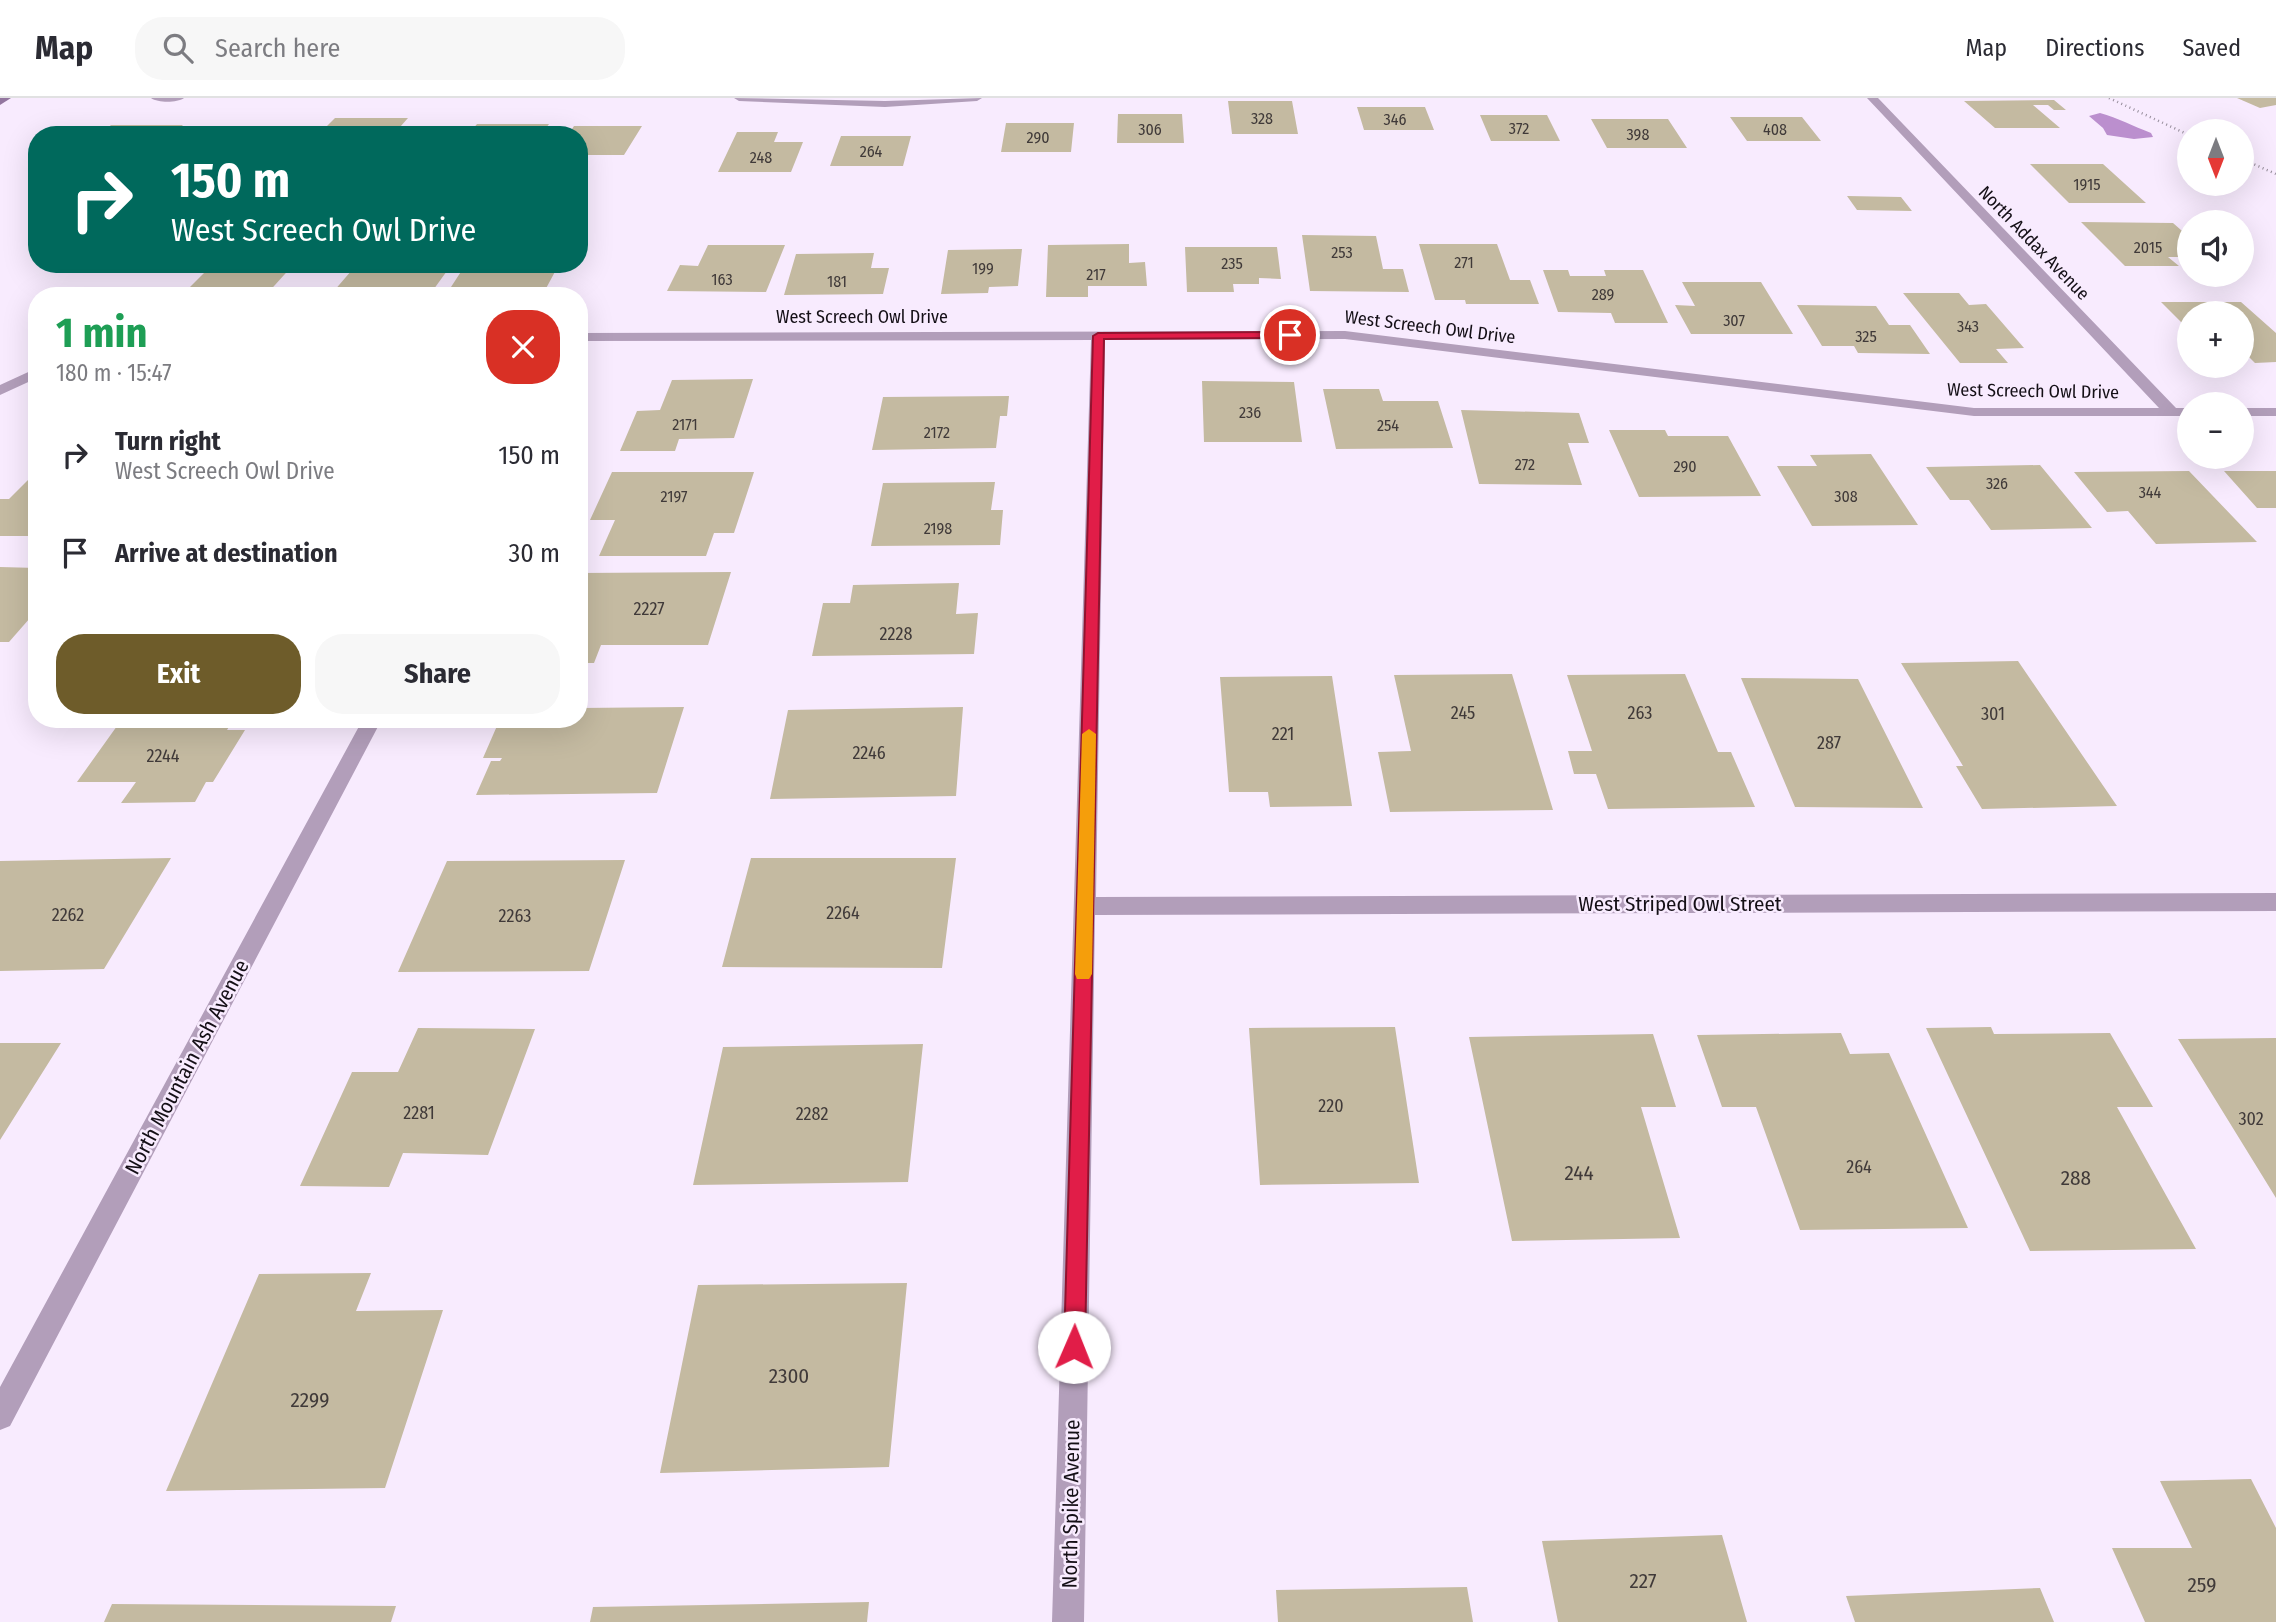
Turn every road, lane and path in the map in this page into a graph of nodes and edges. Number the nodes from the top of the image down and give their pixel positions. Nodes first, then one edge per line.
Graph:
1 (6, 98) edge
2 (156, 98) edge
3 (179, 98) edge
4 (739, 98) edge
5 (976, 98) edge
6 (1872, 98) edge
7 (2109, 98) edge
8 (0, 102) edge
9 (2177, 129) edge
10 (2254, 164) edge
11 (2276, 174) edge
12 (1098, 336) junction
13 (588, 337) edge
14 (28, 377) edge
15 (0, 391) edge
16 (2172, 412) junction
17 (2177, 412) edge
18 (2254, 412) edge
19 (2276, 412) edge
20 (368, 728) edge
21 (2276, 902) edge
22 (1085, 906) junction
23 (0, 1416) edge
24 (1068, 1622) edge

1 - 8 main road
2 - 3 street
4 - 5 street
6 - 16 street, North Addax Avenue
7 - 9 path
10 - 11 path
12 - 13 street, West Screech Owl Drive
12 - 16 street, West Screech Owl Drive
12 - 22 street, North Spike Avenue
14 - 15 street
16 - 17 street, West Screech Owl Drive
18 - 19 street
20 - 23 street, North Mountain Ash Avenue
21 - 22 street, West Striped Owl Street
22 - 24 street, North Spike Avenue

